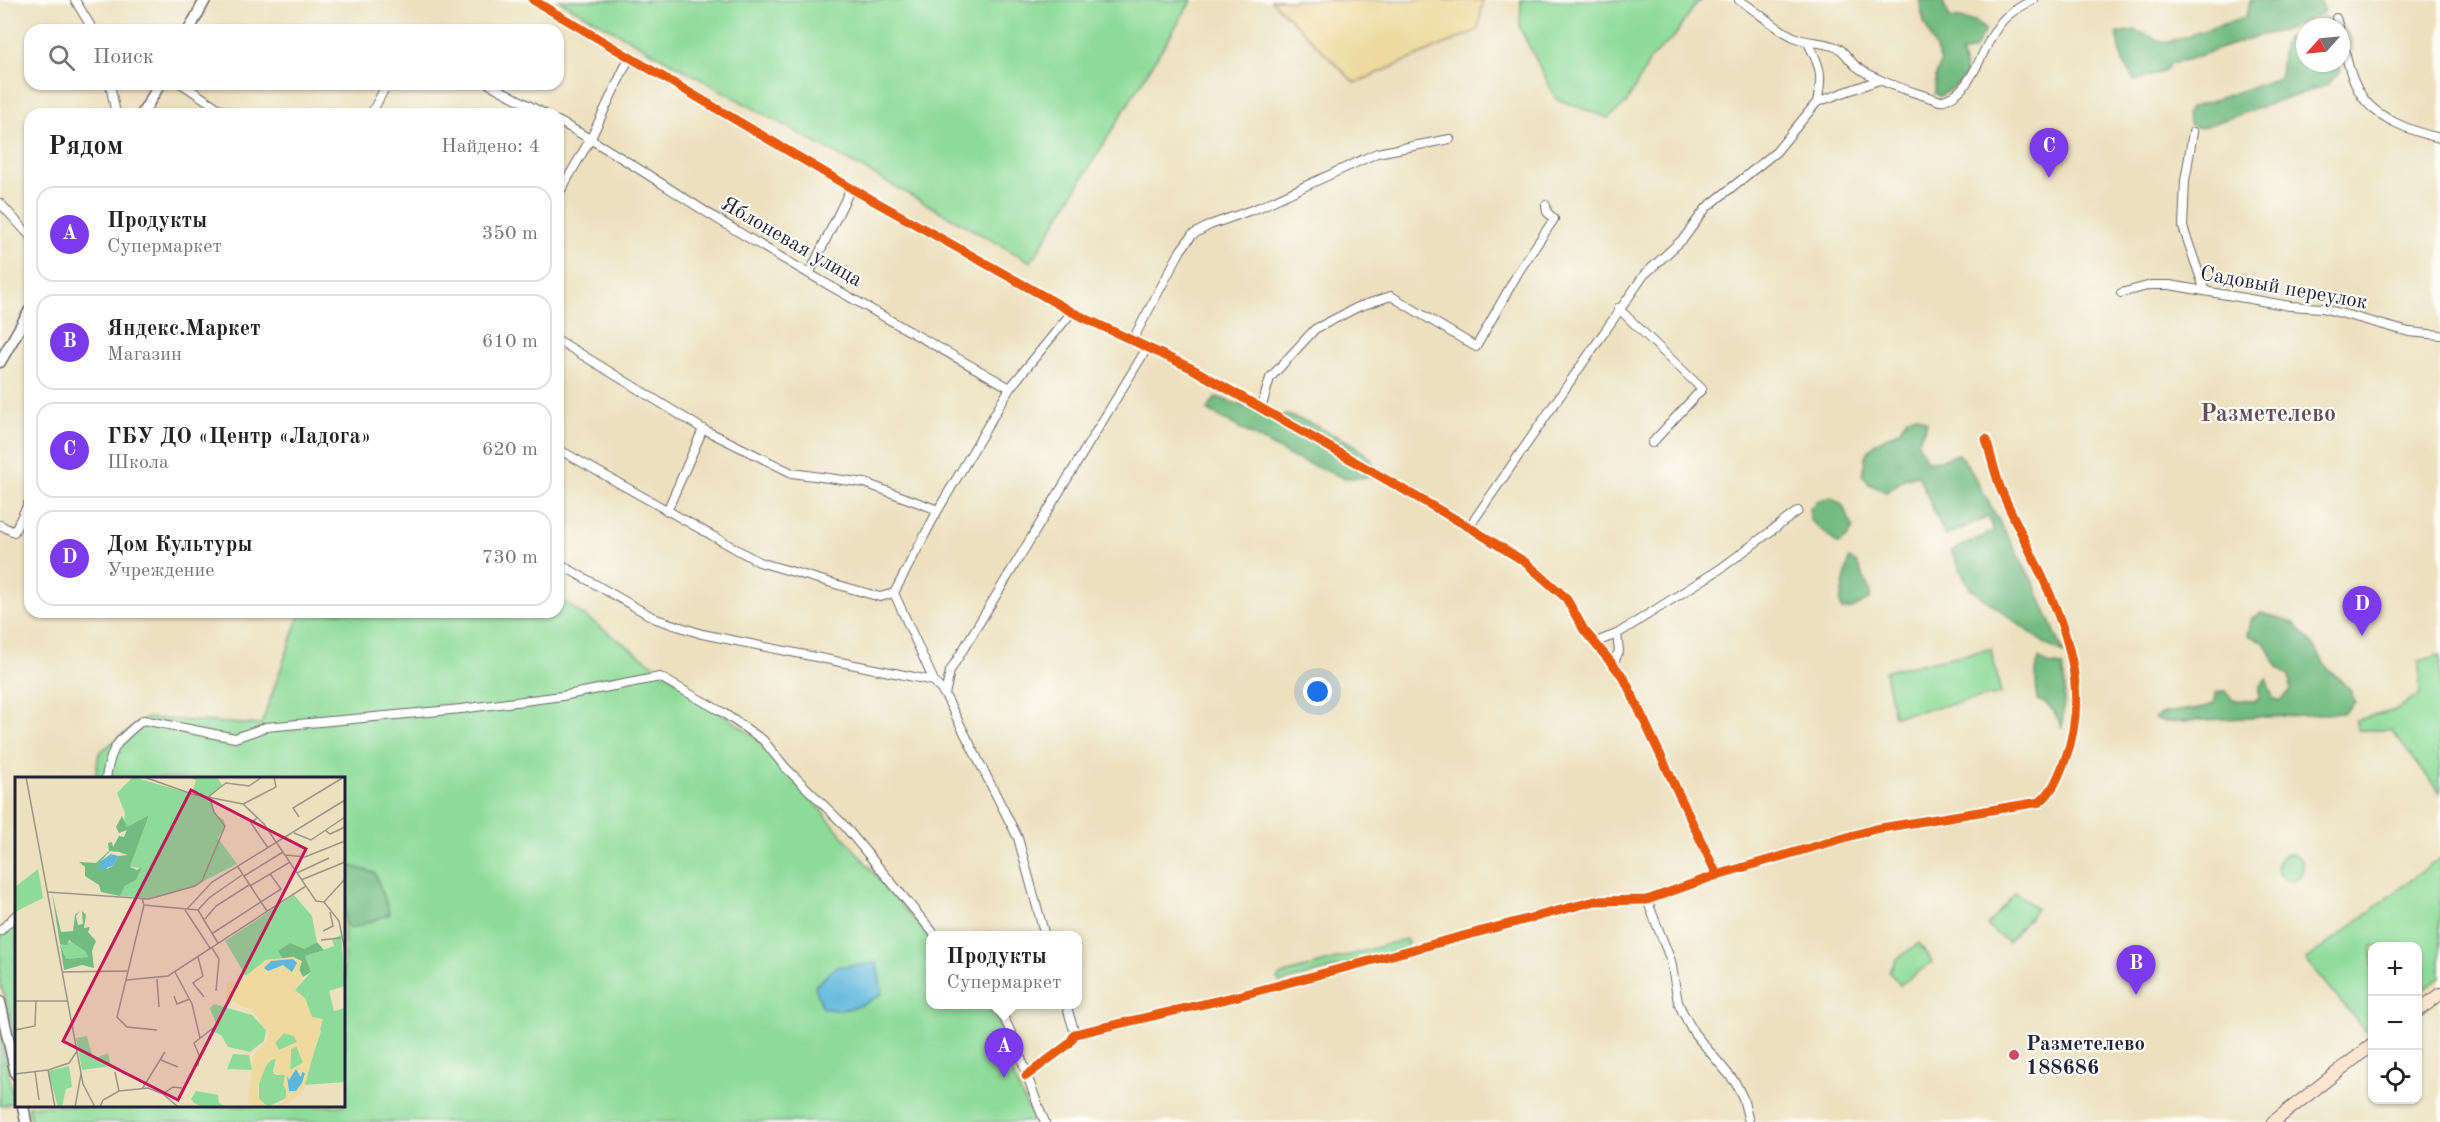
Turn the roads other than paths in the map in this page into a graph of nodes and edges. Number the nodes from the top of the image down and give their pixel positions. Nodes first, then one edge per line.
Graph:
1 (75, 0) edge
2 (205, 0) edge
3 (532, 0) edge
4 (1739, 0) edge
5 (2033, 0) edge
6 (89, 24) edge
7 (192, 24) edge
8 (1808, 43) junction
9 (630, 56) junction
10 (2350, 69) edge
11 (1879, 80) junction
12 (111, 90) edge
13 (156, 90) edge
14 (191, 90) edge
15 (384, 90) edge
16 (500, 90) edge
17 (1817, 102) junction
18 (115, 108) edge
19 (146, 108) edge
20 (218, 108) edge
21 (374, 108) edge
22 (534, 108) edge
23 (564, 124) edge
24 (2193, 132) dead end
25 (591, 138) junction
26 (2440, 138) edge
27 (1450, 139) dead end
28 (564, 185) edge
29 (851, 188) junction
30 (0, 203) edge
31 (1546, 205) dead end
32 (24, 229) edge
33 (810, 272) junction
34 (2205, 291) junction
35 (2121, 292) dead end
36 (1618, 309) junction
37 (1072, 312) junction
38 (24, 320) edge
39 (2440, 335) edge
40 (1132, 341) junction
41 (564, 344) edge
42 (1147, 348) junction
43 (0, 362) edge
44 (1010, 388) junction
45 (1261, 409) junction
46 (703, 429) junction
47 (1986, 439) dead end
48 (1652, 443) dead end
49 (564, 452) edge
50 (938, 510) junction
51 (667, 511) junction
52 (1798, 511) dead end
53 (24, 512) edge
54 (0, 525) edge
55 (1469, 526) junction
56 (564, 566) edge
57 (894, 592) junction
58 (1617, 634) junction
59 (1593, 643) junction
60 (1613, 664) junction
61 (934, 681) junction
62 (945, 695) junction
63 (106, 777) edge
64 (1717, 875) junction
65 (1647, 900) junction
66 (15, 916) edge
67 (0, 931) edge
68 (932, 931) edge
69 (1044, 931) edge
70 (2440, 994) edge
71 (0, 1002) edge
72 (2422, 1008) edge
73 (998, 1009) edge
74 (1067, 1009) edge
75 (1075, 1034) junction
76 (2368, 1049) edge
77 (15, 1070) edge
78 (1026, 1077) junction
79 (23, 1107) edge
80 (26, 1122) edge
81 (1045, 1122) edge
82 (1749, 1122) edge
83 (2272, 1122) edge

1 - 6 street
2 - 7 street
3 - 9 street
4 - 8 street
5 - 11 street
8 - 11 street
8 - 17 street
9 - 25 street
9 - 29 street
10 - 26 street
11 - 17 street
12 - 18 street
13 - 19 street
14 - 20 street
15 - 21 street
16 - 22 street
17 - 36 street
23 - 25 street, Яблоневая улица
24 - 34 street
25 - 28 street
25 - 33 street, Яблоневая улица
27 - 40 street
29 - 33 street
29 - 37 street
30 - 32 street
31 - 45 street
33 - 44 street, Яблоневая улица
34 - 35 street, Садовый переулок
34 - 39 street, Садовый переулок
36 - 48 street
36 - 55 street
37 - 40 street
37 - 44 street
38 - 43 street
40 - 42 street
41 - 46 street
42 - 45 street
42 - 62 street
44 - 50 street
45 - 55 street
46 - 50 street
46 - 51 street
47 - 64 street
49 - 51 street
50 - 57 street
51 - 57 street
52 - 58 street
53 - 54 street
55 - 59 street
56 - 61 street
57 - 61 street
58 - 59 street
58 - 60 street
59 - 60 street
60 - 64 street
61 - 62 street
62 - 69 street
63 - 68 street
64 - 65 street
65 - 75 street
65 - 82 street
66 - 67 street
70 - 72 main road
71 - 77 street
73 - 78 street
74 - 75 street
75 - 78 street
76 - 83 main road
78 - 81 street
79 - 80 street

